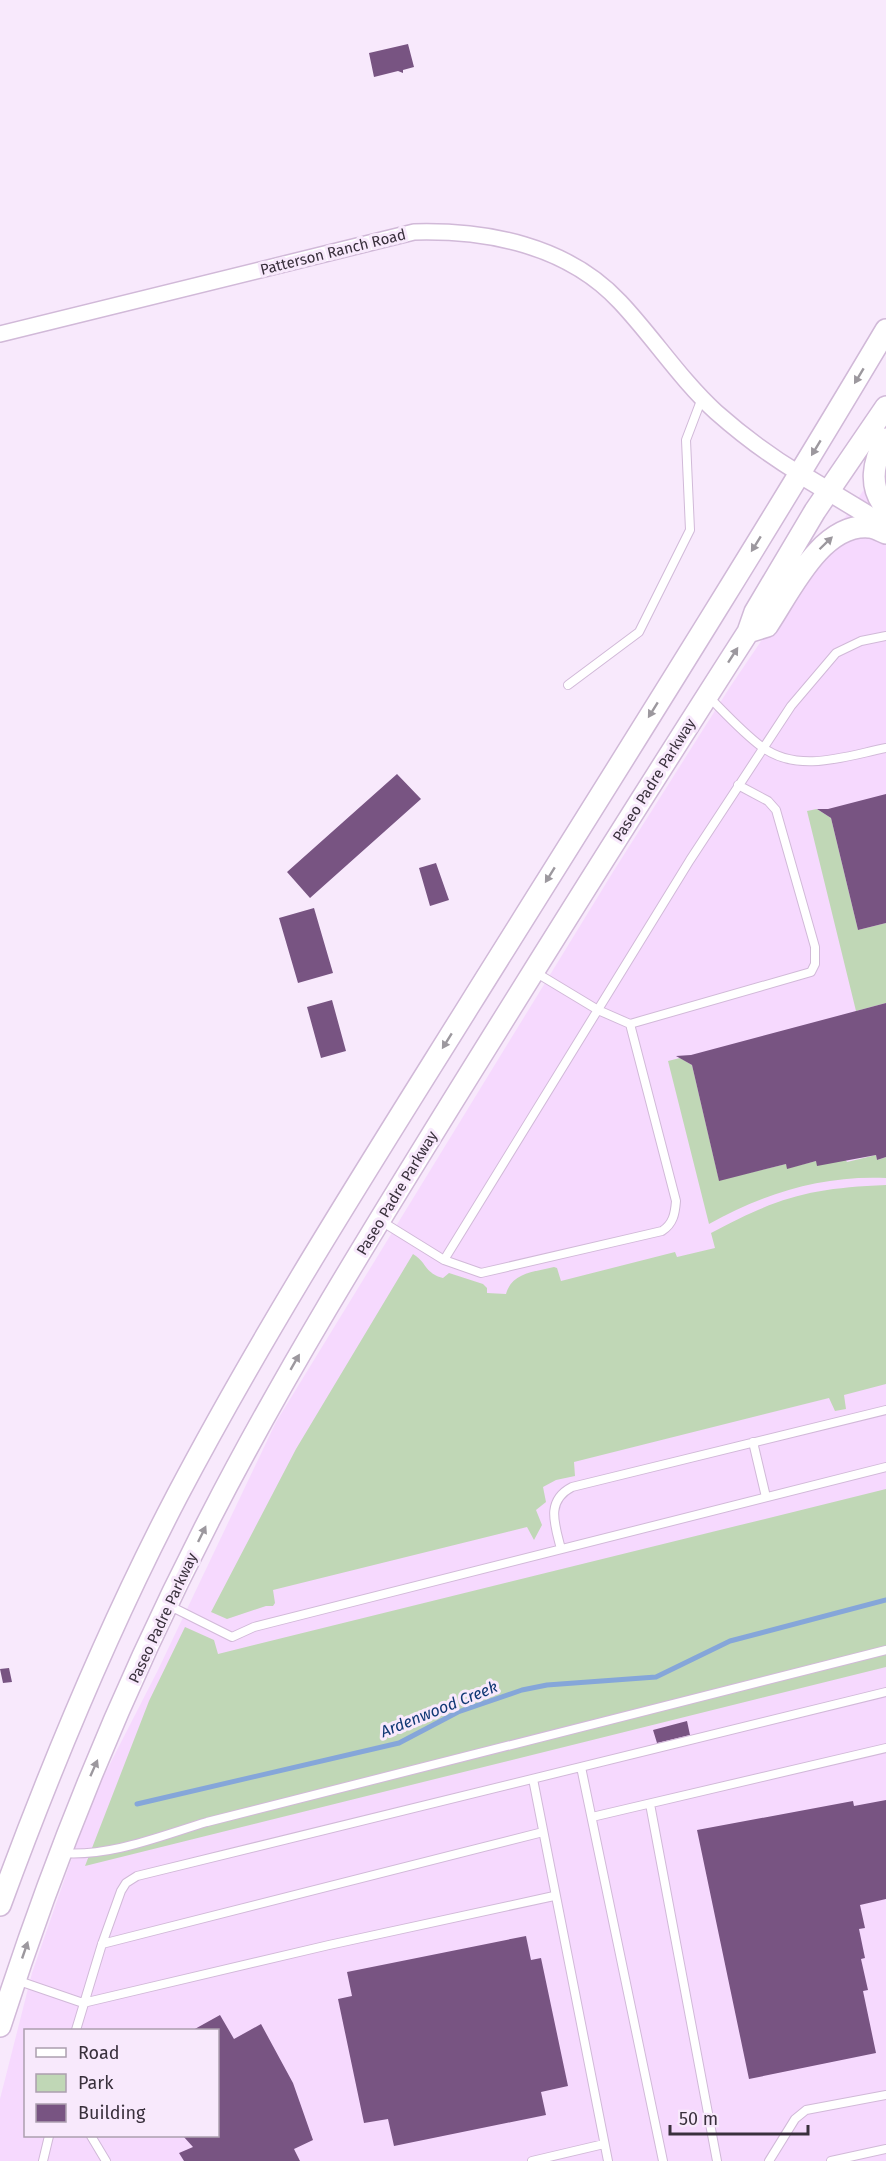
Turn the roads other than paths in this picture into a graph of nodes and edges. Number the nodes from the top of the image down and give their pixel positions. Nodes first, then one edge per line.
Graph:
1 (886, 330) edge
2 (0, 334) edge
3 (702, 398) junction
4 (886, 407) edge
5 (886, 439) edge
6 (800, 474) junction
7 (828, 491) junction
8 (886, 508) edge
9 (886, 526) edge
10 (886, 533) edge
11 (748, 632) junction
12 (886, 636) edge
13 (568, 685) dead end
14 (707, 696) junction
15 (762, 747) junction
16 (886, 748) edge
17 (738, 785) junction
18 (534, 971) junction
19 (598, 1010) junction
20 (630, 1024) junction
21 (380, 1220) junction
22 (444, 1260) junction
23 (886, 1410) edge
24 (753, 1442) junction
25 (886, 1467) edge
26 (766, 1497) junction
27 (561, 1549) junction
28 (167, 1604) junction
29 (886, 1650) edge
30 (886, 1692) edge
31 (886, 1748) edge
32 (580, 1767) junction
33 (532, 1779) junction
34 (650, 1804) junction
35 (592, 1817) junction
36 (543, 1832) junction
37 (60, 1853) junction
38 (554, 1896) junction
39 (0, 1905) edge
40 (102, 1944) junction
41 (15, 1979) junction
42 (83, 2003) junction
43 (0, 2026) edge
44 (76, 2029) edge
45 (886, 2094) edge
46 (49, 2137) edge
47 (92, 2137) edge
48 (604, 2144) junction
49 (886, 2149) edge
50 (43, 2161) edge
51 (106, 2161) edge
52 (532, 2161) edge
53 (608, 2161) edge
54 (663, 2161) edge
55 (717, 2161) edge
56 (769, 2161) edge
57 (831, 2161) edge

1 -> 6 main road
2 - 3 street, Patterson Ranch Road
3 - 6 street, Patterson Ranch Road
3 - 13 lane
4 - 7 main road, Paseo Padre Parkway
5 - 8 main road
6 - 7 street
6 -> 39 main road
7 - 9 street
7 - 11 main road, Paseo Padre Parkway
11 -> 10 main road
14 -> 11 main road, Paseo Padre Parkway
12 - 15 lane
14 - 15 lane
14 - 18 main road, Paseo Padre Parkway
15 - 16 lane
15 - 17 lane
17 - 19 lane
17 - 20 lane
18 - 19 lane
18 - 21 main road, Paseo Padre Parkway
19 - 20 lane
19 - 22 lane
20 - 22 lane
21 - 22 lane
28 -> 21 main road, Paseo Padre Parkway
23 - 24 lane
24 - 26 lane
24 - 27 lane
25 - 26 lane
26 - 27 lane
27 - 28 lane
37 -> 28 main road, Paseo Padre Parkway
29 - 37 lane
30 - 32 lane
31 - 34 lane
32 - 33 lane
32 - 35 lane
33 - 36 lane
33 - 40 lane
34 - 35 lane
34 - 55 lane
35 - 54 lane
36 - 38 lane
36 - 40 lane
41 -> 37 main road, Paseo Padre Parkway
38 - 42 lane
38 - 48 lane
40 - 42 lane
41 - 42 lane
41 - 43 main road, Paseo Padre Parkway
42 - 44 lane
45 - 56 lane
46 - 50 lane
47 - 51 lane
48 - 52 lane
48 - 53 lane
49 - 57 lane

